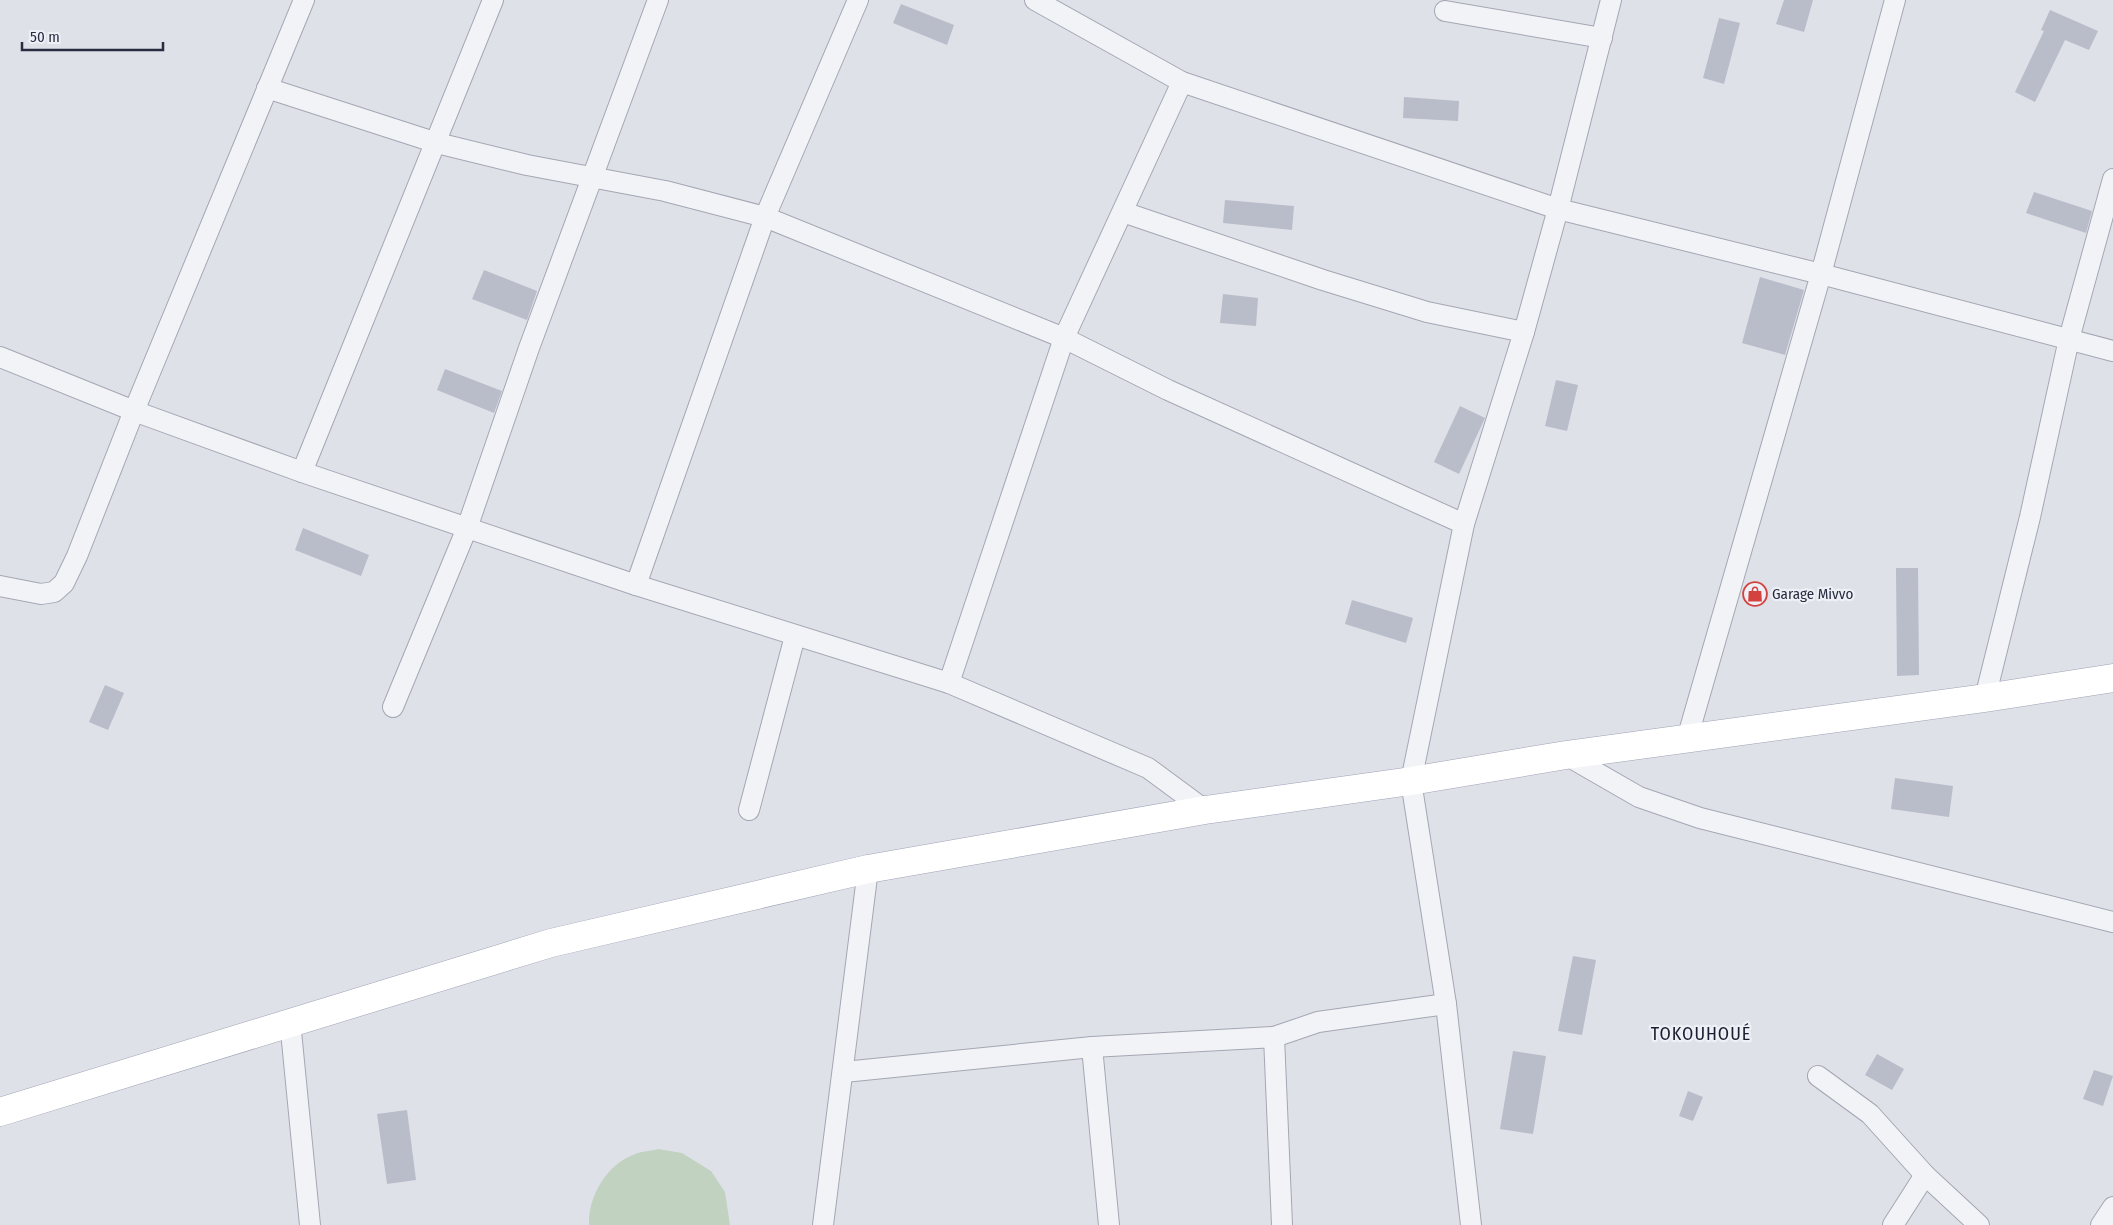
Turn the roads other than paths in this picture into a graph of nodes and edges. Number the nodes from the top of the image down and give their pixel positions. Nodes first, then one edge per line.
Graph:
1 (304, 0) edge
2 (494, 0) edge
3 (658, 0) edge
4 (858, 0) edge
5 (1037, 0) edge
6 (1611, 0) edge
7 (1895, 0) edge
8 (1445, 11) dead end
9 (1602, 38) junction
10 (1182, 82) junction
11 (267, 88) junction
12 (437, 143) junction
13 (591, 178) junction
14 (2113, 180) edge
15 (1558, 209) junction
16 (1123, 212) junction
17 (765, 217) junction
18 (1822, 274) junction
19 (1524, 332) junction
20 (1064, 338) junction
21 (2069, 339) junction
22 (2113, 352) edge
23 (0, 357) edge
24 (134, 411) junction
25 (302, 472) junction
26 (1464, 524) junction
27 (467, 528) junction
28 (636, 585) junction
29 (0, 586) edge
30 (795, 636) junction
31 (2113, 678) edge
32 (949, 683) junction
33 (1985, 698) junction
34 (393, 707) dead end
35 (1687, 739) junction
36 (1566, 755) junction
37 (1411, 781) junction
38 (749, 810) dead end
39 (1205, 810) junction
40 (868, 869) junction
41 (2113, 922) edge
42 (1446, 1004) junction
43 (290, 1022) junction
44 (1274, 1037) junction
45 (1092, 1047) junction
46 (844, 1072) junction
47 (1818, 1076) dead end
48 (0, 1112) edge
49 (1925, 1175) junction
50 (2113, 1207) edge
51 (1106, 1224) edge
52 (310, 1225) edge
53 (823, 1225) edge
54 (1282, 1225) edge
55 (1471, 1225) edge
56 (1893, 1225) edge
57 (1979, 1225) edge
58 (2101, 1225) edge

1 - 11 street
2 - 12 street
3 - 13 street
4 - 17 street
5 - 10 street
6 - 9 street
7 - 18 street
8 - 9 street
9 - 15 street
10 - 15 street
10 - 16 street
11 - 12 street
11 - 24 street
12 - 13 street
12 - 25 street
13 - 17 street
13 - 27 street
14 - 21 street
15 - 18 street
15 - 19 street
16 - 19 street
16 - 20 street
17 - 20 street
17 - 28 street
18 - 21 street
18 - 35 street
19 - 26 street
20 - 26 street
20 - 32 street
21 - 22 street
21 - 33 street
23 - 24 street
24 - 25 street
24 - 29 street
25 - 27 street
26 - 37 street
27 - 28 street
27 - 34 street
28 - 30 street
30 - 32 street
30 - 38 street
31 - 33 main road
32 - 39 street
33 - 35 main road
35 - 36 main road
36 - 37 main road
36 - 41 street
37 - 39 main road
37 - 42 street
39 - 40 main road
40 - 43 main road
40 - 46 street
42 - 44 street
42 - 55 street
43 - 48 main road
43 - 52 street
44 - 45 street
44 - 54 street
45 - 46 street
45 - 51 street
46 - 53 street
47 - 49 street
49 - 56 street
49 - 57 street
50 - 58 street

